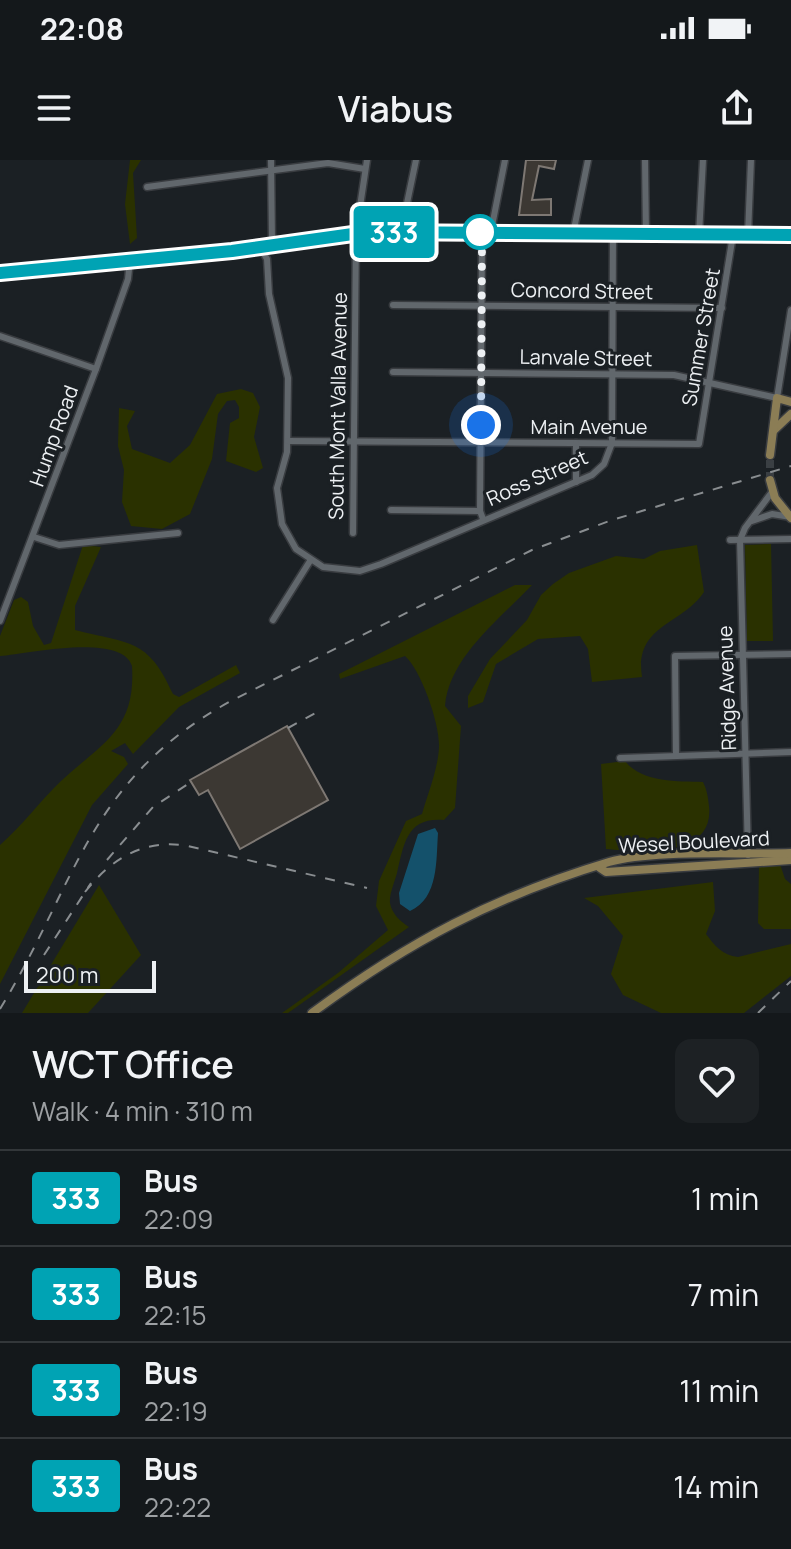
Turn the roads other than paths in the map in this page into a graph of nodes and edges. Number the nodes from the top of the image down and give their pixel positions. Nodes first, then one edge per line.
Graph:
1 (271, 160) edge
2 (367, 160) edge
3 (416, 160) edge
4 (505, 160) edge
5 (588, 160) edge
6 (645, 160) edge
7 (703, 160) edge
8 (751, 160) edge
9 (365, 169) junction
10 (272, 171) junction
11 (147, 187) dead end
12 (401, 232) junction
13 (487, 232) junction
14 (356, 233) junction
15 (573, 234) junction
16 (613, 234) junction
17 (646, 234) junction
18 (699, 235) junction
19 (733, 235) junction
20 (748, 235) junction
21 (791, 235) edge
22 (273, 243) junction
23 (260, 247) junction
24 (220, 251) junction
25 (130, 260) junction
26 (0, 273) edge
27 (268, 275) junction
28 (393, 305) dead end
29 (482, 306) junction
30 (612, 307) junction
31 (722, 308) junction
32 (791, 310) edge
33 (0, 336) edge
34 (96, 369) junction
35 (393, 372) dead end
36 (481, 373) junction
37 (612, 375) junction
38 (708, 382) junction
39 (777, 398) junction
40 (791, 402) edge
41 (791, 414) edge
42 (772, 434) junction
43 (288, 441) junction
44 (354, 441) junction
45 (481, 442) junction
46 (576, 443) junction
47 (612, 443) junction
48 (699, 444) joint
49 (770, 455) tunnel mouth
50 (770, 480) tunnel mouth
51 (576, 482) junction
52 (772, 492) junction
53 (391, 510) dead end
54 (480, 511) junction
55 (791, 518) edge
56 (483, 519) junction
57 (749, 523) junction
58 (178, 533) dead end
59 (353, 533) dead end
60 (34, 537) junction
61 (791, 539) edge
62 (730, 540) dead end
63 (740, 540) junction
64 (310, 561) junction
65 (273, 620) dead end
66 (0, 621) edge
67 (791, 654) edge
68 (742, 655) junction
69 (791, 752) edge
70 (745, 753) junction
71 (676, 755) junction
72 (620, 758) dead end
73 (791, 853) edge
74 (748, 855) junction
75 (791, 860) edge
76 (600, 868) junction
77 (312, 1013) edge

1 - 10 street
2 - 9 street, South Mont Valla Avenue
3 - 12 street
4 - 13 street
5 - 15 street
6 - 17 street
7 - 18 street
8 - 20 street
9 - 10 street
9 - 14 street, South Mont Valla Avenue
10 - 11 street
10 - 22 street
12 - 13 street
12 - 14 street
13 - 15 street
13 - 29 street
14 - 22 street
14 - 44 street, South Mont Valla Avenue
15 - 16 street
16 - 17 street
16 - 30 street, Ross Street
17 - 18 street
18 - 19 street
19 - 20 street
19 - 31 street, Summer Street
20 - 21 street
22 - 23 street
22 - 24 street
22 - 27 street
23 - 24 street
23 - 27 street
24 - 25 street
25 - 26 street
25 - 34 street, Hump Road
27 - 43 street
28 - 29 street, Concord Street
29 - 30 street, Concord Street
29 - 36 street
30 - 31 street, Concord Street
30 - 37 street, Ross Street
31 - 38 street, Summer Street
32 - 39 street
33 - 34 street
34 - 60 street, Hump Road
35 - 36 street, Lanvale Street
36 - 37 street, Lanvale Street
36 - 45 street
37 - 38 street, Lanvale Street
37 - 47 street, Ross Street
38 - 39 street, Lanvale Street
38 - 48 street, Summer Street
39 - 40 main road
39 - 42 main road
41 - 42 main road
42 - 49 main road
43 - 44 street, Main Avenue
43 - 64 street
44 - 45 street, Main Avenue
44 - 59 street, South Mont Valla Avenue
45 - 46 street, Main Avenue
45 - 54 street
46 - 47 street, Main Avenue
46 - 51 street
47 - 48 street, Main Avenue
47 - 51 street, Ross Street
50 - 52 main road
51 - 56 street, Ross Street
52 - 55 main road
52 - 57 street, Ridge Avenue
53 - 54 street
54 - 56 street
55 - 57 street
56 - 64 street, Ross Street
57 - 63 street, Ridge Avenue
58 - 60 street
60 - 66 street, Hump Road
61 - 63 street
62 - 63 street
63 - 68 street, Ridge Avenue
64 - 65 street
67 - 68 street
68 - 70 street, Ridge Avenue
68 - 71 street
69 - 70 street
70 - 71 street
70 - 74 street, Ridge Avenue
71 - 72 street
73 - 74 main road, Wesel Boulevard
74 - 76 main road, Wesel Boulevard
75 - 76 main road, Wesel Boulevard
76 - 77 main road, Wesel Boulevard

